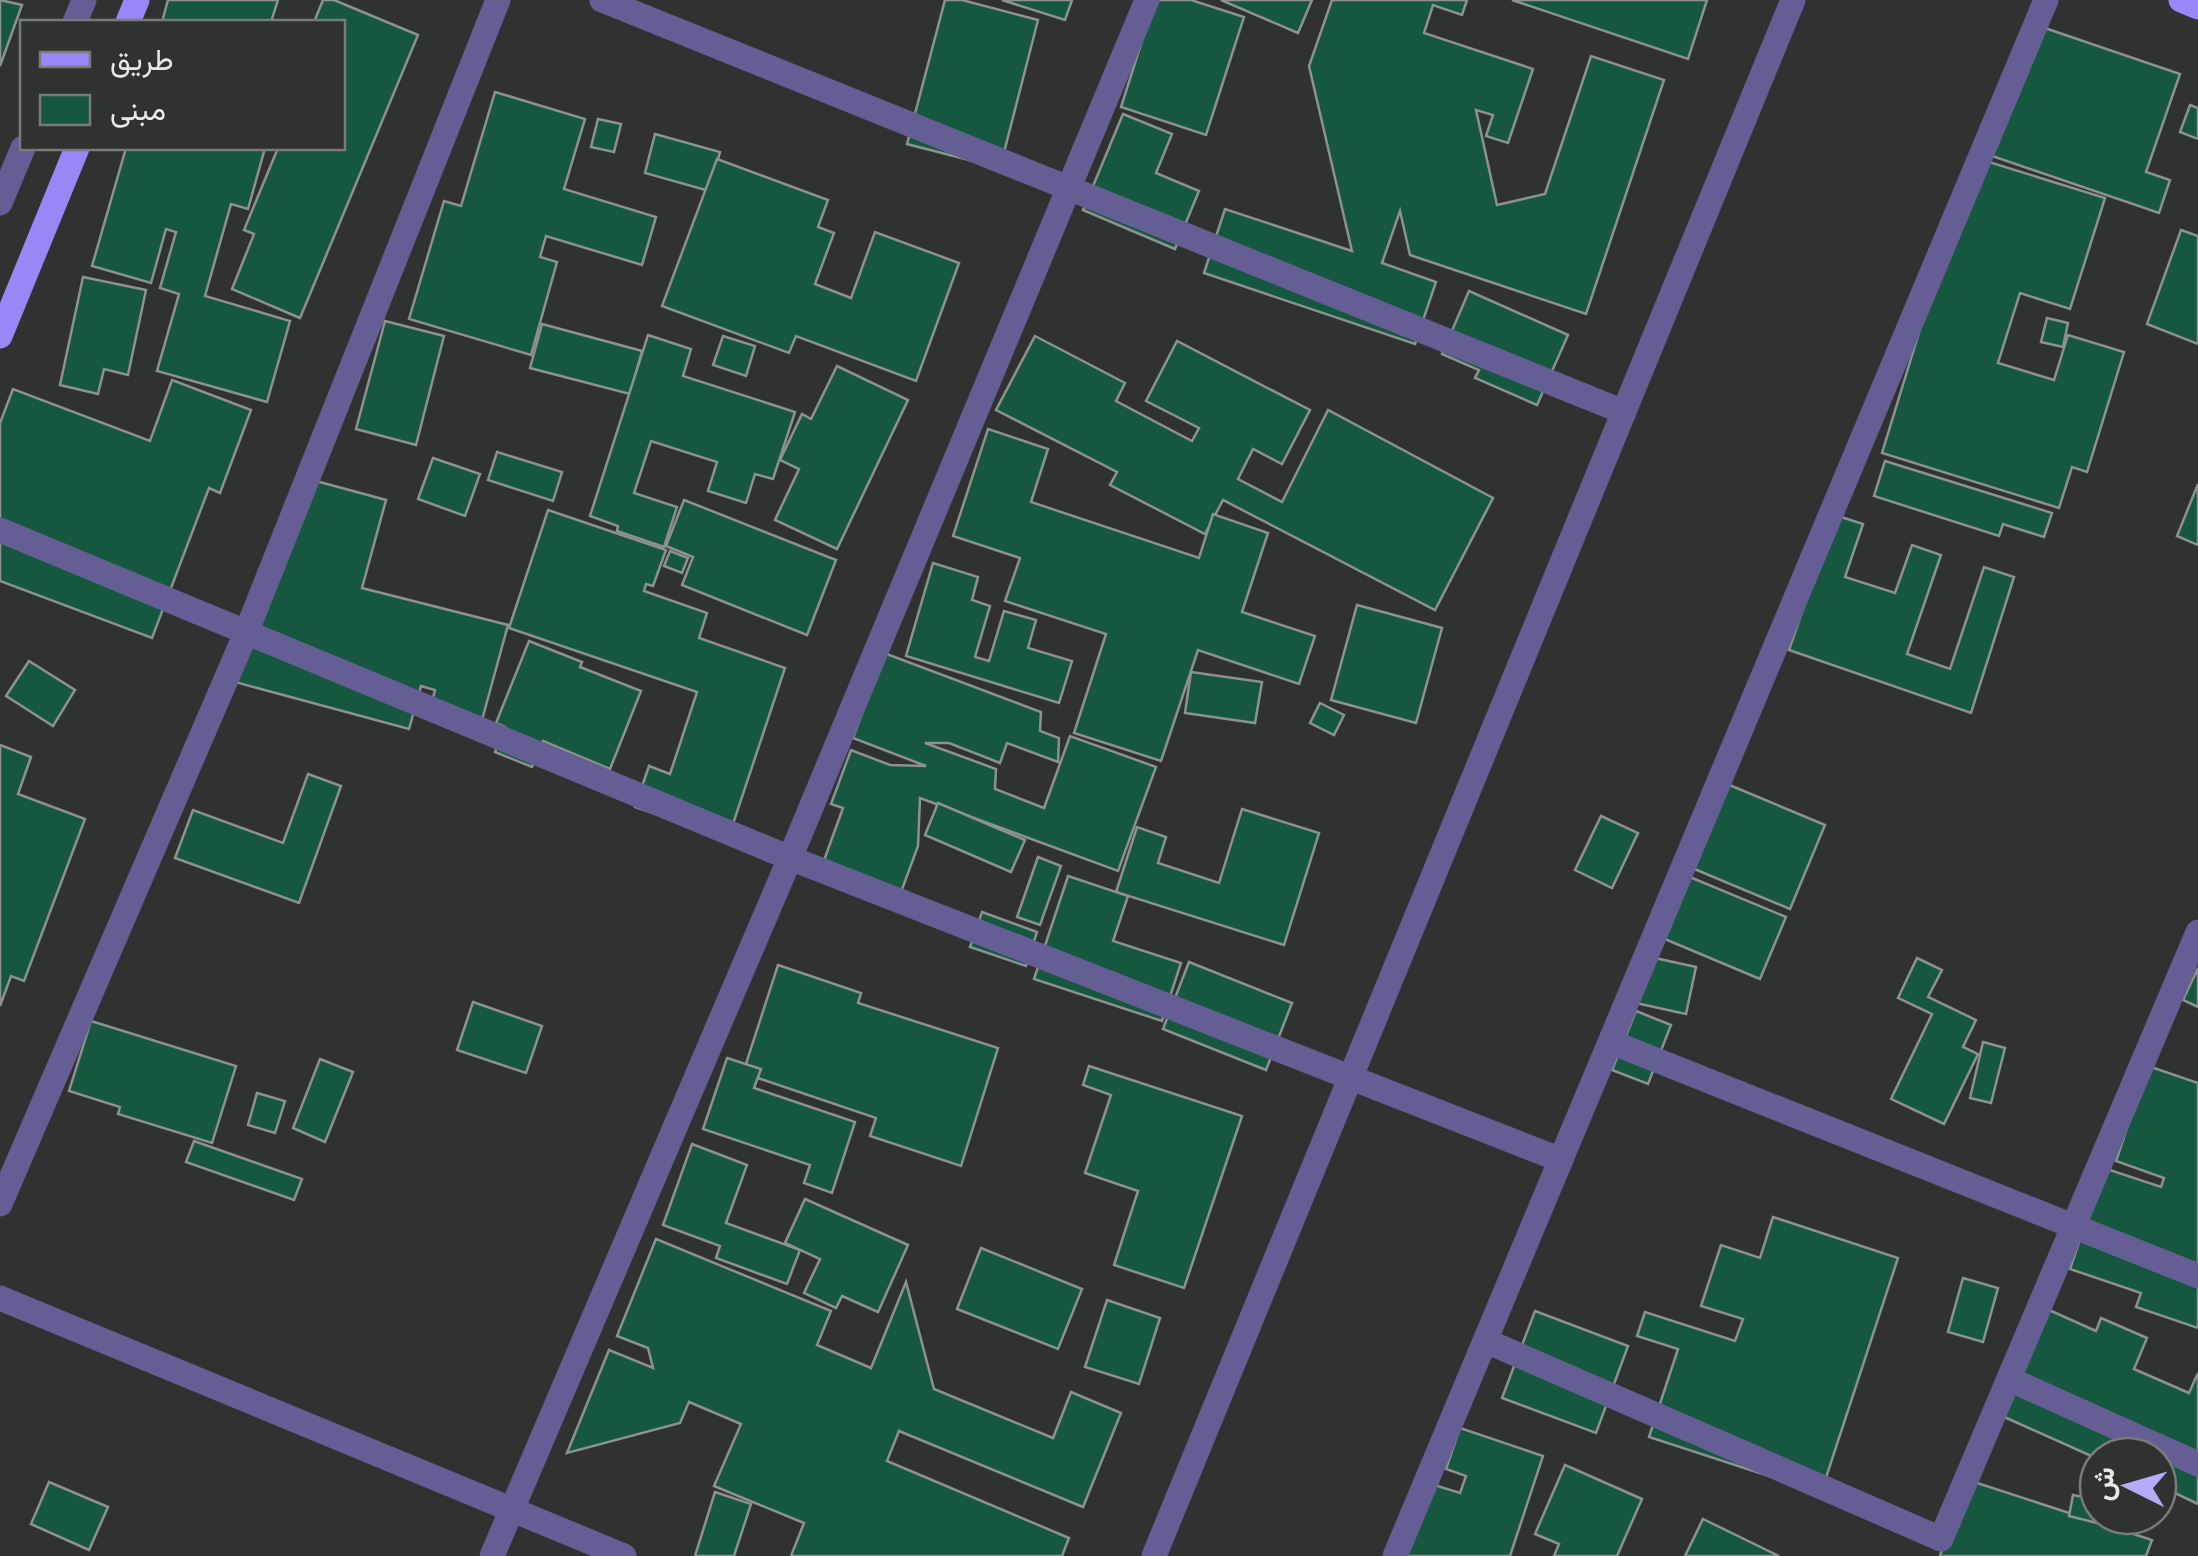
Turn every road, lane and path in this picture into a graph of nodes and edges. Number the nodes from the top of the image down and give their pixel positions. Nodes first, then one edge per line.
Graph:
1 (498, 0) edge
2 (602, 0) edge
3 (1147, 0) edge
4 (1794, 0) edge
5 (2046, 0) edge
6 (2181, 0) edge
7 (2198, 7) edge
8 (22, 150) edge
9 (76, 150) edge
10 (1068, 188) junction
11 (0, 203) edge
12 (0, 336) edge
13 (1624, 412) junction
14 (0, 530) edge
15 (246, 633) junction
16 (790, 858) junction
17 (2198, 932) edge
18 (2188, 985) edge
19 (1611, 1042) junction
20 (1350, 1079) junction
21 (1562, 1160) junction
22 (0, 1204) edge
23 (2074, 1226) junction
24 (2198, 1276) edge
25 (0, 1298) edge
26 (1486, 1340) junction
27 (2009, 1379) junction
28 (2198, 1464) edge
29 (513, 1510) junction
30 (1941, 1548) edge
31 (492, 1556) edge
32 (624, 1556) edge
33 (1154, 1556) edge
34 (1395, 1556) edge

1 - 15 street
2 - 10 street
3 - 10 street
4 - 13 street
5 - 19 street
6 - 7 main road
8 - 11 street
9 - 12 main road
10 - 13 street
10 - 16 street
13 - 20 street
14 - 15 street
15 - 16 street
15 - 22 street
16 - 20 street
16 - 29 street
17 - 18 street
18 - 23 street
19 - 21 street
19 - 23 street
20 - 21 street
20 - 33 street
21 - 26 street
23 - 24 street
23 - 27 street
25 - 29 street
26 - 30 street
26 - 34 street
27 - 28 street
27 - 30 street
29 - 31 street
29 - 32 street

